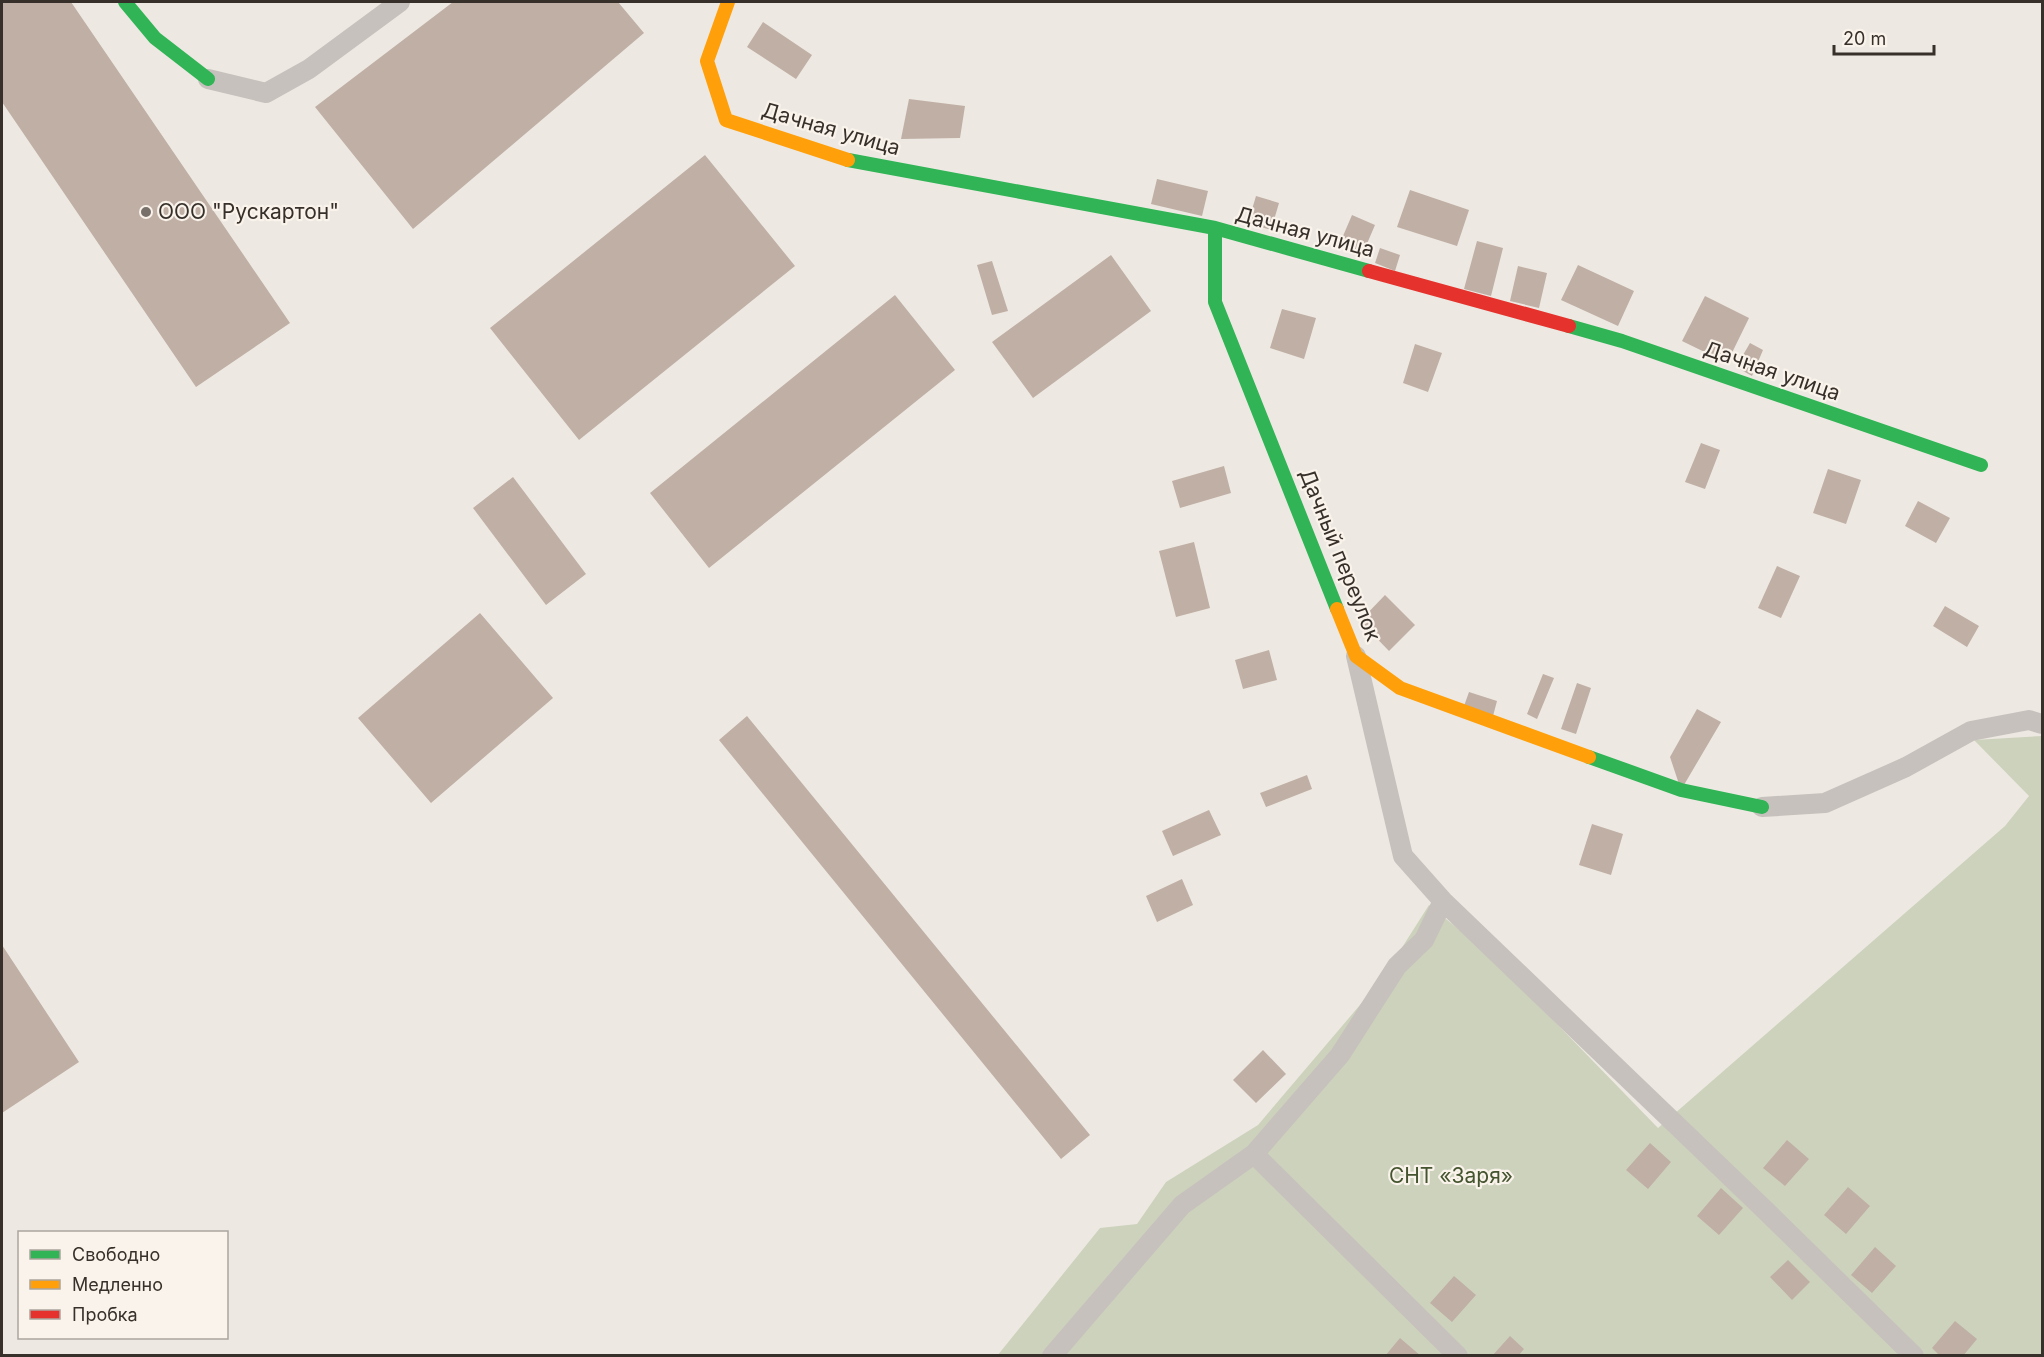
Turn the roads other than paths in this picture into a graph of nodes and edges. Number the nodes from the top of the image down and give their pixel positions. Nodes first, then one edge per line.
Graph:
1 (125, 2) edge
2 (400, 2) edge
3 (728, 2) edge
4 (208, 79) joint
5 (1215, 228) junction
6 (1981, 465) dead end
7 (1356, 656) junction
8 (2043, 724) edge
9 (1762, 807) joint
10 (1443, 901) junction
11 (1254, 1154) junction
12 (1052, 1356) edge
13 (1458, 1356) edge
14 (1914, 1356) edge

1 - 4 street
2 - 4 lane
3 - 5 street, Дачная улица
5 - 6 street, Дачная улица
5 - 7 street, Дачный переулок
7 - 9 street, Дачный переулок
7 - 10 lane
8 - 9 lane
10 - 11 lane
10 - 14 lane
11 - 12 lane
11 - 13 lane

